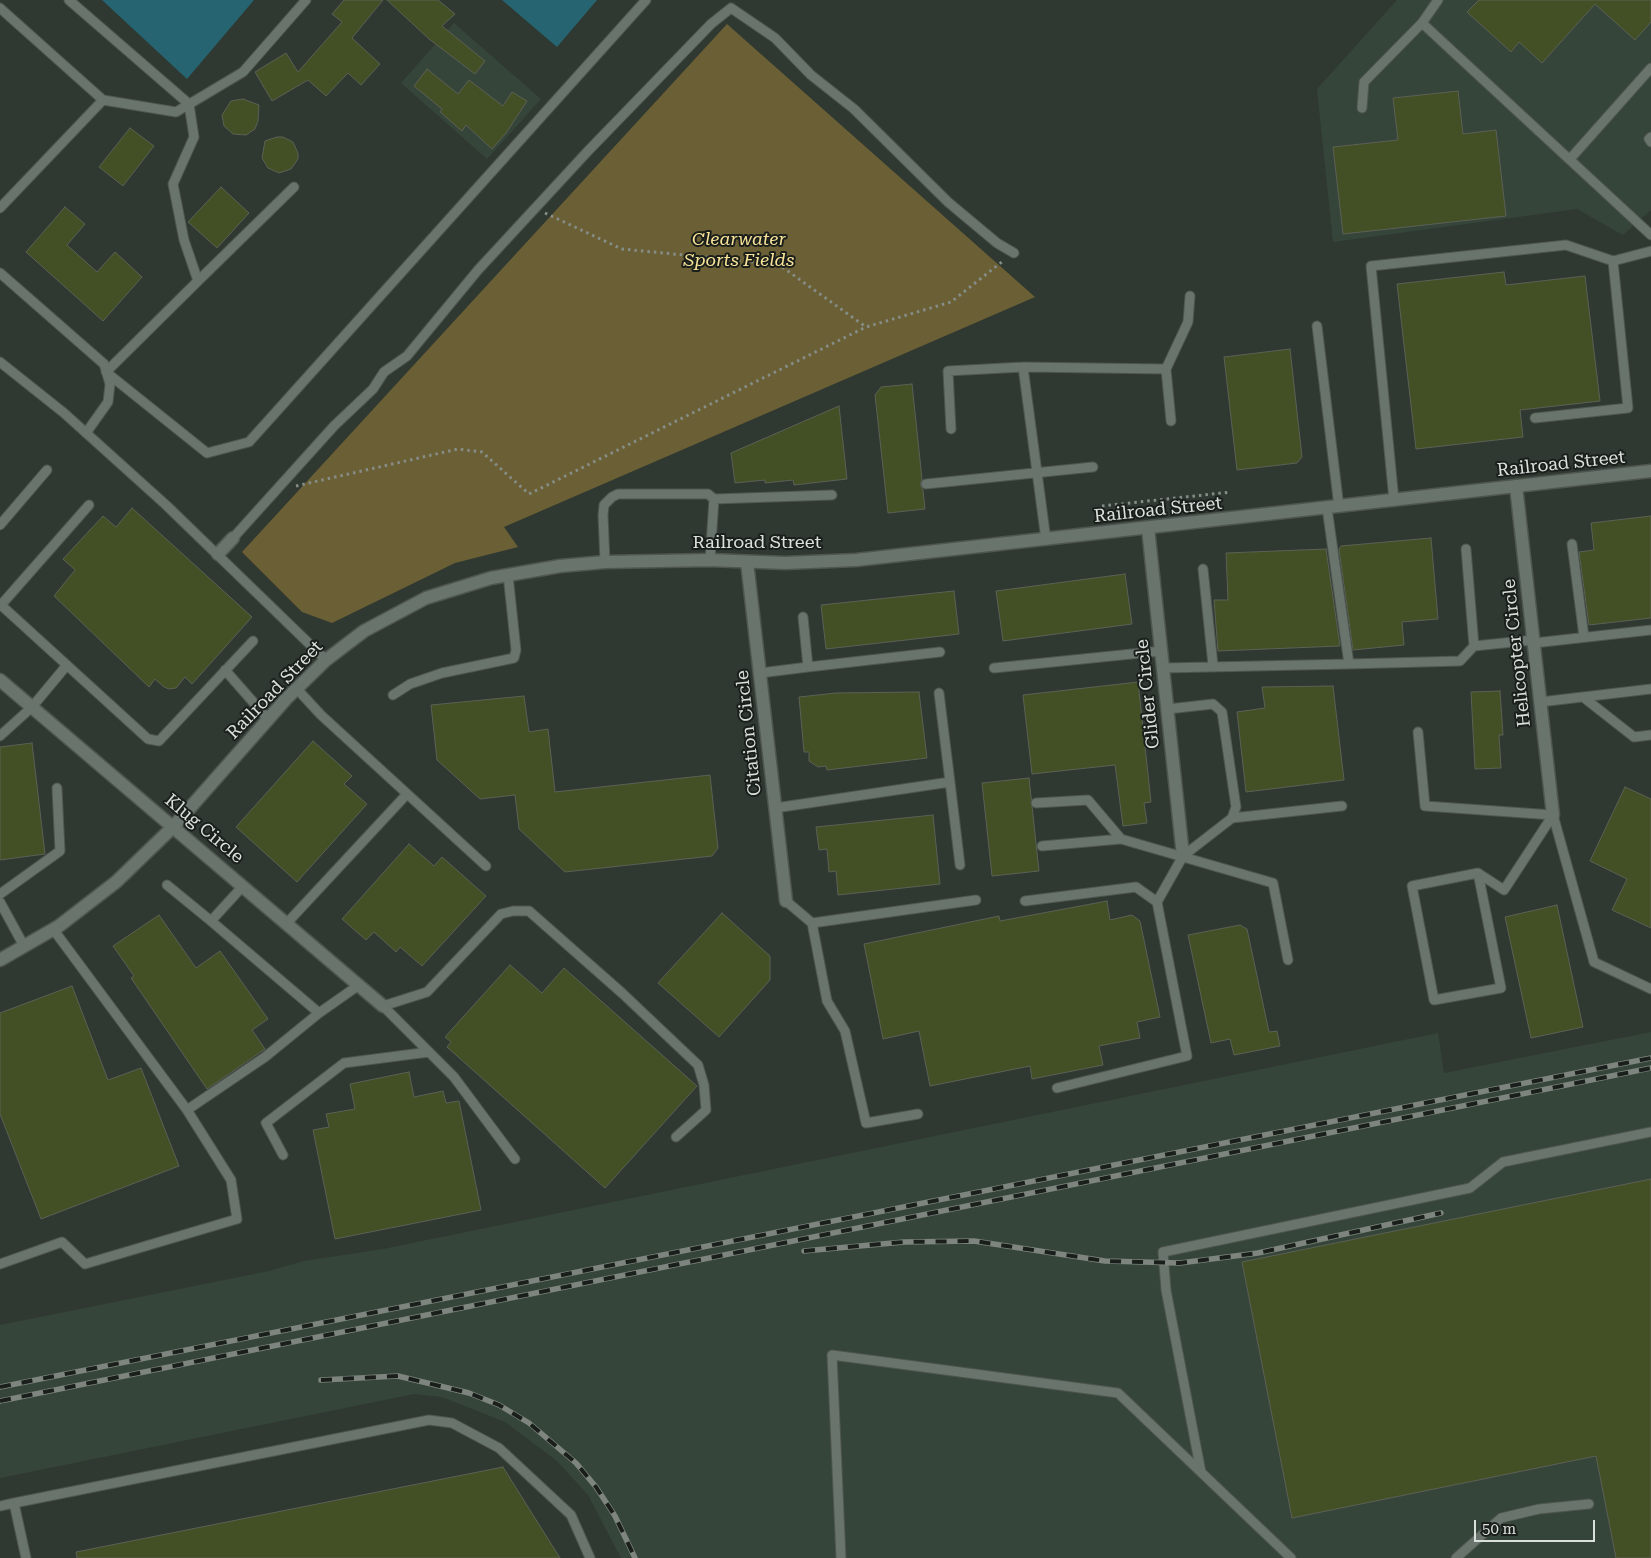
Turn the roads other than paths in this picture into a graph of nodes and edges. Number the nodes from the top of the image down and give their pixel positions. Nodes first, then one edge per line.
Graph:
1 (69, 0) edge
2 (306, 0) edge
3 (646, 0) edge
4 (1438, 0) edge
5 (0, 8) edge
6 (1422, 23) junction
7 (1651, 68) edge
8 (103, 100) junction
9 (189, 104) junction
10 (1362, 108) dead end
11 (1651, 137) edge
12 (1651, 142) edge
13 (1570, 159) junction
14 (294, 187) dead end
15 (0, 208) edge
16 (1651, 235) edge
17 (1651, 251) edge
18 (1014, 253) road end
19 (1613, 261) junction
20 (0, 274) edge
21 (198, 281) junction
22 (1190, 296) dead end
23 (1317, 326) dead end
24 (0, 362) edge
25 (1023, 367) junction
26 (1166, 369) junction
27 (106, 372) junction
28 (1535, 418) dead end
29 (1171, 421) dead end
30 (951, 429) dead end
31 (86, 433) junction
32 (1093, 467) dead end
33 (47, 470) dead end
34 (1651, 471) edge
35 (1038, 474) junction
36 (926, 484) dead end
37 (1516, 486) junction
38 (832, 495) dead end
39 (714, 499) junction
40 (1394, 500) junction
41 (89, 505) dead end
42 (1333, 507) junction
43 (0, 524) edge
44 (1148, 528) junction
45 (233, 538) joint
46 (1046, 540) junction
47 (1572, 544) dead end
48 (1466, 549) dead end
49 (218, 554) junction
50 (710, 560) junction
51 (605, 562) junction
52 (747, 562) junction
53 (1203, 569) dead end
54 (508, 576) junction
55 (803, 617) dead end
56 (1651, 630) edge
57 (1584, 637) junction
58 (253, 641) dead end
59 (1534, 642) junction
60 (1474, 646) junction
61 (1161, 651) junction
62 (940, 652) dead end
63 (326, 660) junction
64 (1349, 664) junction
65 (67, 665) junction
66 (1213, 665) junction
67 (808, 667) junction
68 (994, 668) dead end
69 (1163, 668) junction
70 (225, 670) junction
71 (760, 673) junction
72 (0, 680) edge
73 (297, 689) junction
74 (1651, 689) edge
75 (940, 693) dead end
76 (394, 695) dead end
77 (1583, 697) junction
78 (1540, 702) junction
79 (32, 707) junction
80 (1168, 709) junction
81 (268, 720) junction
82 (1418, 732) dead end
83 (1651, 735) edge
84 (0, 736) edge
85 (950, 782) junction
86 (57, 788) dead end
87 (407, 794) junction
88 (1036, 803) dead end
89 (1342, 806) dead end
90 (775, 808) junction
91 (1553, 815) junction
92 (1232, 818) junction
93 (174, 826) junction
94 (1121, 839) junction
95 (1042, 846) dead end
96 (1183, 856) junction
97 (960, 865) dead end
98 (486, 866) dead end
99 (1478, 873) junction
100 (167, 885) dead end
101 (243, 886) junction
102 (0, 894) edge
103 (976, 900) dead end
104 (1025, 900) dead end
105 (786, 901) joint
106 (0, 902) edge
107 (1157, 902) junction
108 (211, 921) junction
109 (287, 923) junction
110 (812, 923) junction
111 (53, 929) junction
112 (24, 946) junction
113 (0, 960) edge
114 (1288, 960) dead end
115 (359, 985) junction
116 (1651, 989) edge
117 (383, 1006) junction
118 (319, 1013) junction
119 (429, 1052) junction
120 (1057, 1088) dead end
121 (187, 1110) junction
122 (918, 1114) dead end
123 (1651, 1132) edge
124 (676, 1138) dead end
125 (283, 1155) dead end
126 (515, 1159) dead end
127 (0, 1264) edge
128 (1201, 1472) junction
129 (14, 1503) junction
130 (1589, 1504) dead end
131 (0, 1506) edge
132 (26, 1558) edge
133 (590, 1558) edge
134 (841, 1558) edge
135 (1291, 1558) edge
136 (1456, 1558) edge

1 - 9 lane
2 - 9 lane
3 - 27 lane
4 - 6 lane
5 - 8 lane
6 - 10 lane
6 - 13 lane
7 - 13 lane
8 - 9 lane
8 - 15 lane
9 - 21 lane
11 - 12 lane
13 - 16 lane
14 - 21 lane
17 - 19 lane
18 - 45 lane
19 - 28 lane
19 - 40 lane
20 - 27 lane
21 - 27 lane
22 - 26 lane
23 - 42 lane
24 - 31 lane
25 - 26 lane
25 - 30 lane
25 - 35 lane
26 - 29 lane
27 - 31 lane
31 - 49 lane
32 - 35 lane
33 - 43 lane
34 - 37 main road, Railroad Street
35 - 36 lane
35 - 46 lane
37 - 40 main road, Railroad Street
37 - 59 main road, Helicopter Circle
38 - 39 lane
39 - 50 lane
39 - 51 lane
40 - 42 main road, Railroad Street
41 - 65 lane
42 - 44 main road, Railroad Street
42 - 64 lane
44 - 46 main road, Railroad Street
44 - 61 main road, Glider Circle
45 - 49 main road
46 - 52 main road, Railroad Street
47 - 57 lane
48 - 60 lane
49 - 63 lane
50 - 51 main road, Railroad Street
50 - 52 main road, Railroad Street
51 - 54 main road, Railroad Street
52 - 71 main road, Citation Circle
53 - 66 lane
54 - 63 main road, Railroad Street
54 - 76 lane
55 - 67 lane
56 - 57 lane
57 - 59 lane
58 - 70 lane
59 - 60 lane
59 - 78 main road, Helicopter Circle
60 - 64 lane
61 - 68 lane
61 - 69 main road, Glider Circle
62 - 67 lane
63 - 73 main road, Railroad Street
64 - 66 lane
65 - 70 lane
65 - 79 lane
66 - 69 lane
67 - 71 lane
69 - 80 main road, Glider Circle
70 - 81 lane
71 - 90 main road, Citation Circle
72 - 79 main road, Klug Circle
73 - 81 main road, Railroad Street
73 - 87 lane
74 - 77 lane
75 - 85 lane
77 - 78 lane
77 - 83 lane
78 - 91 main road, Helicopter Circle
79 - 84 lane
79 - 93 main road, Klug Circle
80 - 92 lane
80 - 96 main road, Glider Circle
81 - 93 main road, Railroad Street
82 - 91 lane
85 - 90 lane
85 - 97 lane
86 - 102 lane
87 - 98 lane
87 - 109 lane
88 - 94 lane
89 - 92 lane
90 - 105 main road, Citation Circle
91 - 99 lane
91 - 116 lane
92 - 96 lane
93 - 101 main road, Klug Circle
93 - 111 main road, Railroad Street
94 - 95 lane
94 - 96 lane
96 - 107 lane
96 - 114 lane
99 - 99 lane
100 - 108 lane
101 - 108 lane
101 - 109 main road, Klug Circle
103 - 110 lane
104 - 107 lane
105 - 110 lane
106 - 112 lane
107 - 120 lane
108 - 118 lane
109 - 115 main road, Klug Circle
110 - 122 lane
111 - 112 main road, Railroad Street
111 - 121 lane
112 - 113 main road, Railroad Street
115 - 117 main road, Klug Circle
115 - 118 lane
117 - 119 lane
117 - 124 lane
118 - 121 lane
119 - 125 lane
119 - 126 lane
121 - 127 lane
123 - 128 lane
128 - 134 lane
128 - 135 lane
129 - 131 lane
129 - 132 lane
129 - 133 lane
130 - 136 lane

